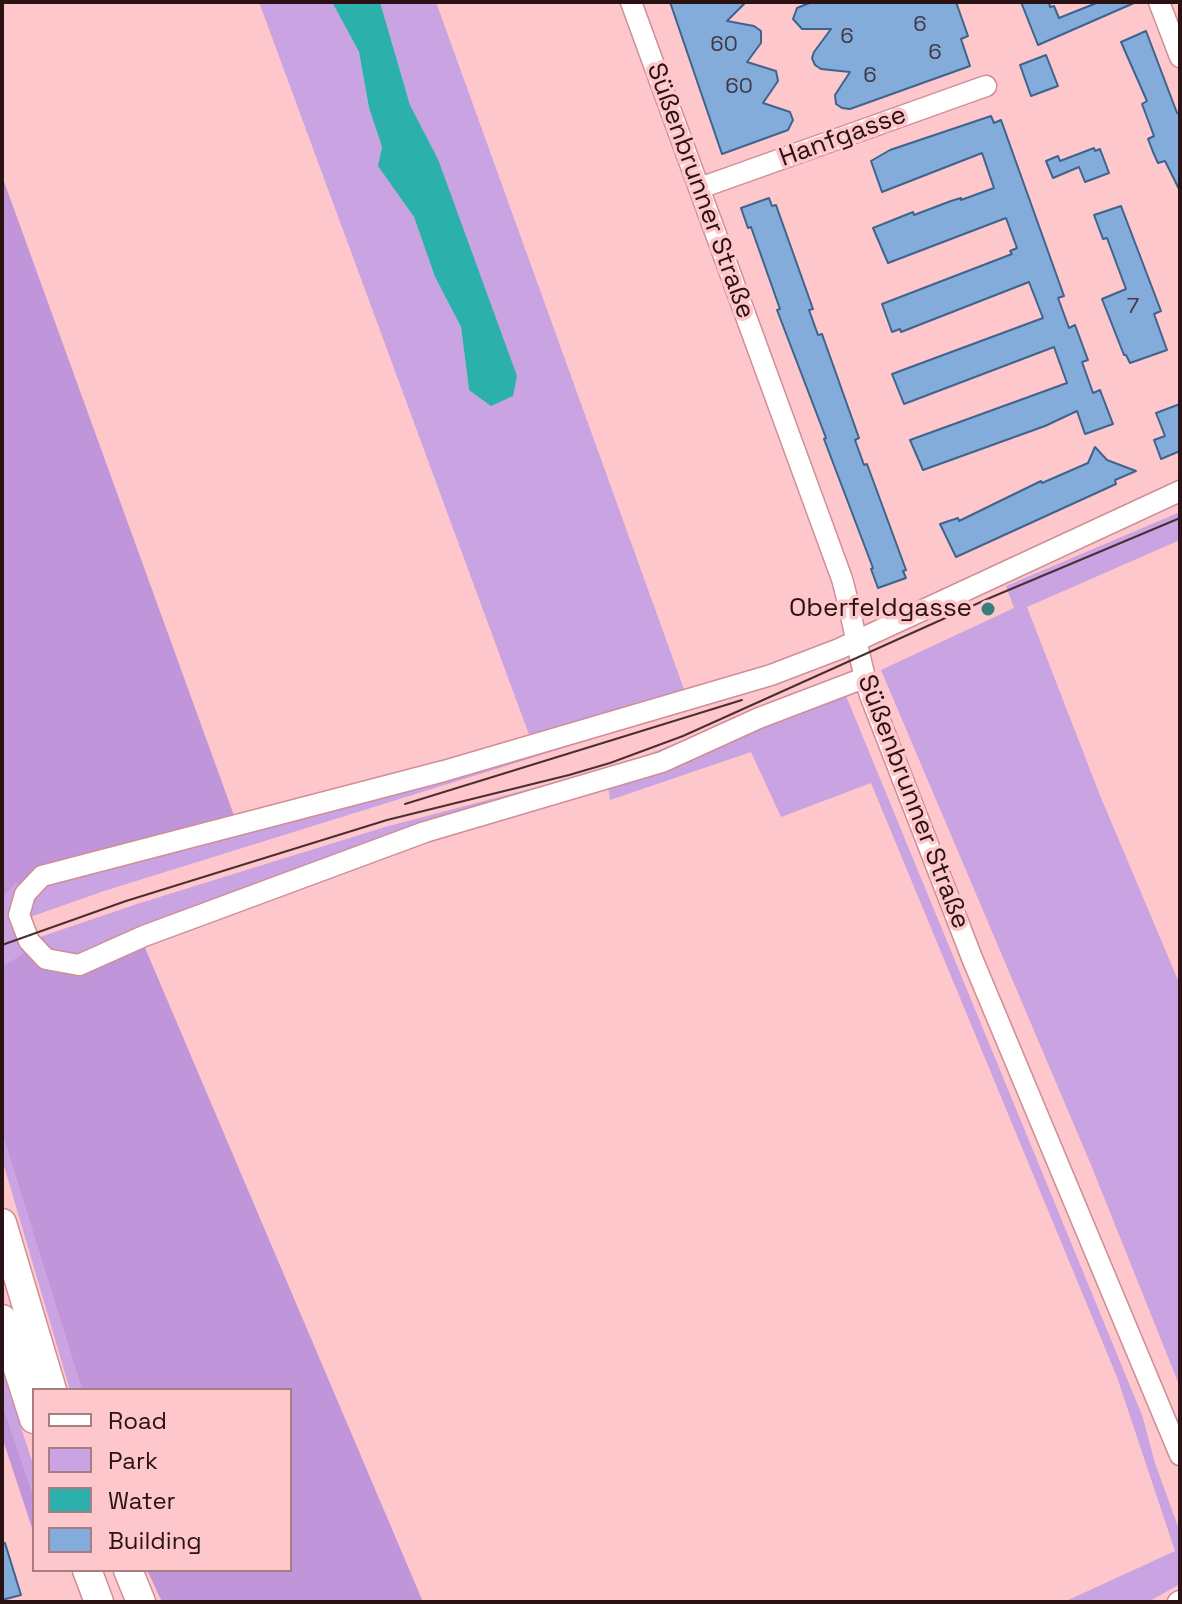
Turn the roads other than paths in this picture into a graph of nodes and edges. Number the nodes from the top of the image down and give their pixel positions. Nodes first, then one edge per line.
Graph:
1 (631, 2) edge
2 (1159, 2) edge
3 (1180, 57) edge
4 (986, 86) dead end
5 (700, 188) junction
6 (1180, 491) edge
7 (857, 640) junction
8 (864, 678) junction
9 (2, 1223) edge
10 (2, 1319) edge
11 (51, 1388) edge
12 (32, 1413) edge
13 (1180, 1455) edge
14 (86, 1572) edge
15 (87, 1572) edge
16 (114, 1572) edge
17 (129, 1572) edge
18 (92, 1602) edge
19 (99, 1602) edge
20 (124, 1602) edge
21 (141, 1602) edge

1 - 5 street, Süßenbrunner Straße
2 - 3 street
4 - 5 street, Hanfgasse
5 - 7 street, Süßenbrunner Straße
6 - 7 street
7 - 8 street, Süßenbrunner Straße
7 - 8 street
8 - 13 street, Süßenbrunner Straße
9 - 11 highway
10 - 12 highway
14 - 18 highway
15 - 19 highway
16 - 20 highway
17 - 21 highway

